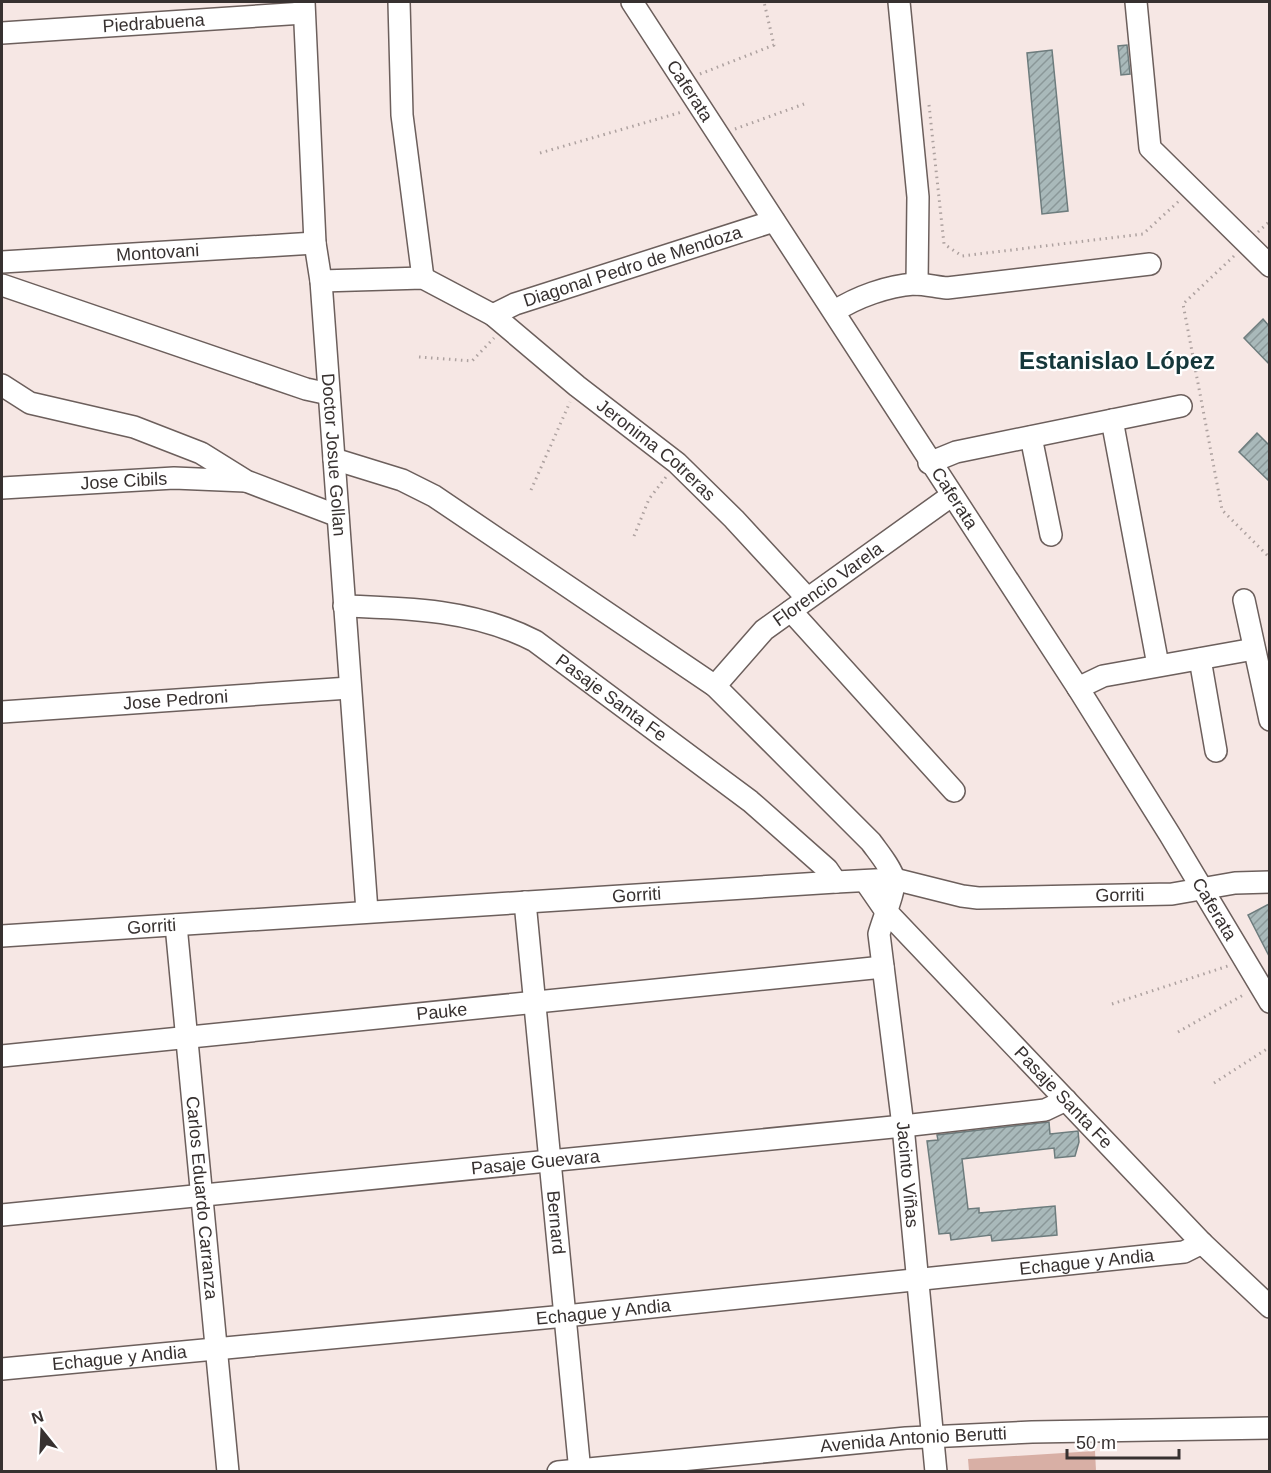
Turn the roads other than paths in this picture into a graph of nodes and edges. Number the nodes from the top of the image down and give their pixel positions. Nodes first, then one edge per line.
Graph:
1 (399, 2) edge
2 (632, 2) edge
3 (899, 2) edge
4 (1137, 2) edge
5 (304, 7) edge
6 (2, 33) edge
7 (774, 221) junction
8 (315, 243) junction
9 (2, 262) edge
10 (1150, 264) dead end
11 (1269, 266) edge
12 (423, 278) junction
13 (321, 281) junction
14 (917, 284) junction
15 (2, 285) edge
16 (835, 311) junction
17 (499, 321) junction
18 (2, 385) edge
19 (328, 394) junction
20 (1181, 406) dead end
21 (1112, 420) junction
22 (1031, 437) junction
23 (334, 459) junction
24 (929, 463) junction
25 (246, 481) junction
26 (2, 488) edge
27 (951, 496) junction
28 (338, 516) junction
29 (1051, 534) dead end
30 (1244, 600) dead end
31 (799, 604) junction
32 (344, 606) junction
33 (1254, 650) junction
34 (1200, 658) junction
35 (1158, 665) junction
36 (715, 686) junction
37 (349, 688) junction
38 (1078, 688) junction
39 (2, 712) edge
40 (1269, 720) edge
41 (1216, 751) dead end
42 (954, 791) dead end
43 (894, 879) junction
44 (865, 881) junction
45 (836, 882) junction
46 (1269, 882) edge
47 (1202, 889) junction
48 (525, 902) junction
49 (367, 910) junction
50 (885, 910) junction
51 (176, 925) junction
52 (2, 936) edge
53 (883, 967) junction
54 (1264, 994) edge
55 (534, 1002) junction
56 (186, 1038) junction
57 (2, 1056) edge
58 (1066, 1100) junction
59 (903, 1126) junction
60 (549, 1160) junction
61 (201, 1196) junction
62 (2, 1215) edge
63 (1202, 1243) junction
64 (919, 1278) junction
65 (1269, 1307) edge
66 (565, 1316) junction
67 (217, 1351) junction
68 (2, 1369) edge
69 (1269, 1428) edge
70 (933, 1436) junction
71 (580, 1470) edge
72 (228, 1472) edge
73 (558, 1472) edge
74 (936, 1472) edge

1 - 12 street
2 - 7 street, Caferata
3 - 14 street
4 - 11 street
5 - 6 street, Piedrabuena
5 - 8 street, Doctor Josue Gollan
7 - 16 street, Caferata
7 - 17 street, Diagonal Pedro de Mendoza
8 - 9 street, Montovani
8 - 13 street, Doctor Josue Gollan
10 - 14 street
12 - 13 street
12 - 17 street
13 - 19 street, Doctor Josue Gollan
14 - 16 street
15 - 19 street
16 - 24 street, Caferata
17 - 31 street, Jeronima Cotreras
18 - 25 street
19 - 23 street, Doctor Josue Gollan
20 - 21 street
21 - 22 street
21 - 35 street
22 - 24 street
22 - 29 street
23 - 28 street, Doctor Josue Gollan
23 - 36 street
24 - 27 street, Caferata
25 - 26 street, Jose Cibils
25 - 28 street
27 - 31 street, Florencio Varela
27 - 38 street, Caferata
28 - 32 street, Doctor Josue Gollan
30 - 33 street
31 - 36 street, Florencio Varela
31 - 42 street, Jeronima Cotreras
32 - 37 street, Doctor Josue Gollan
32 - 45 street, Pasaje Santa Fe
33 - 34 street
33 - 40 street
34 - 35 street
34 - 41 street
35 - 38 street
36 - 43 street
37 - 39 street, Jose Pedroni
37 - 49 street, Doctor Josue Gollan
38 - 47 street, Caferata
43 - 44 street, Gorriti
43 - 47 street, Gorriti
43 - 50 street, Jacinto Viñas
44 - 45 street, Gorriti
44 - 50 street, Pasaje Santa Fe
45 - 48 street, Gorriti
46 - 47 street, Gorriti
47 - 54 street, Caferata
48 - 49 street, Gorriti
48 - 55 street, Bernard
49 - 51 street, Gorriti
50 - 53 street, Jacinto Viñas
50 - 58 street, Pasaje Santa Fe
51 - 52 street, Gorriti
51 - 56 street, Carlos Eduardo Carranza
53 - 55 street, Pauke
53 - 59 street, Jacinto Viñas
55 - 56 street, Pauke
55 - 60 street, Bernard
56 - 57 street, Pauke
56 - 61 street, Carlos Eduardo Carranza
58 - 59 street, Pasaje Guevara
58 - 63 street, Pasaje Santa Fe
59 - 60 street, Pasaje Guevara
59 - 64 street, Jacinto Viñas
60 - 61 street, Pasaje Guevara
60 - 66 street, Bernard
61 - 62 street, Pasaje Guevara
61 - 67 street, Carlos Eduardo Carranza
63 - 64 street, Echague y Andia
63 - 65 street, Pasaje Santa Fe
64 - 66 street, Echague y Andia
64 - 70 street, Jacinto Viñas
66 - 67 street, Echague y Andia
66 - 71 street, Bernard
67 - 68 street, Echague y Andia
67 - 72 street, Carlos Eduardo Carranza
69 - 70 street, Avenida Antonio Berutti
70 - 71 street, Avenida Antonio Berutti
70 - 74 street, Jacinto Viñas
71 - 73 street, Avenida Antonio Berutti

